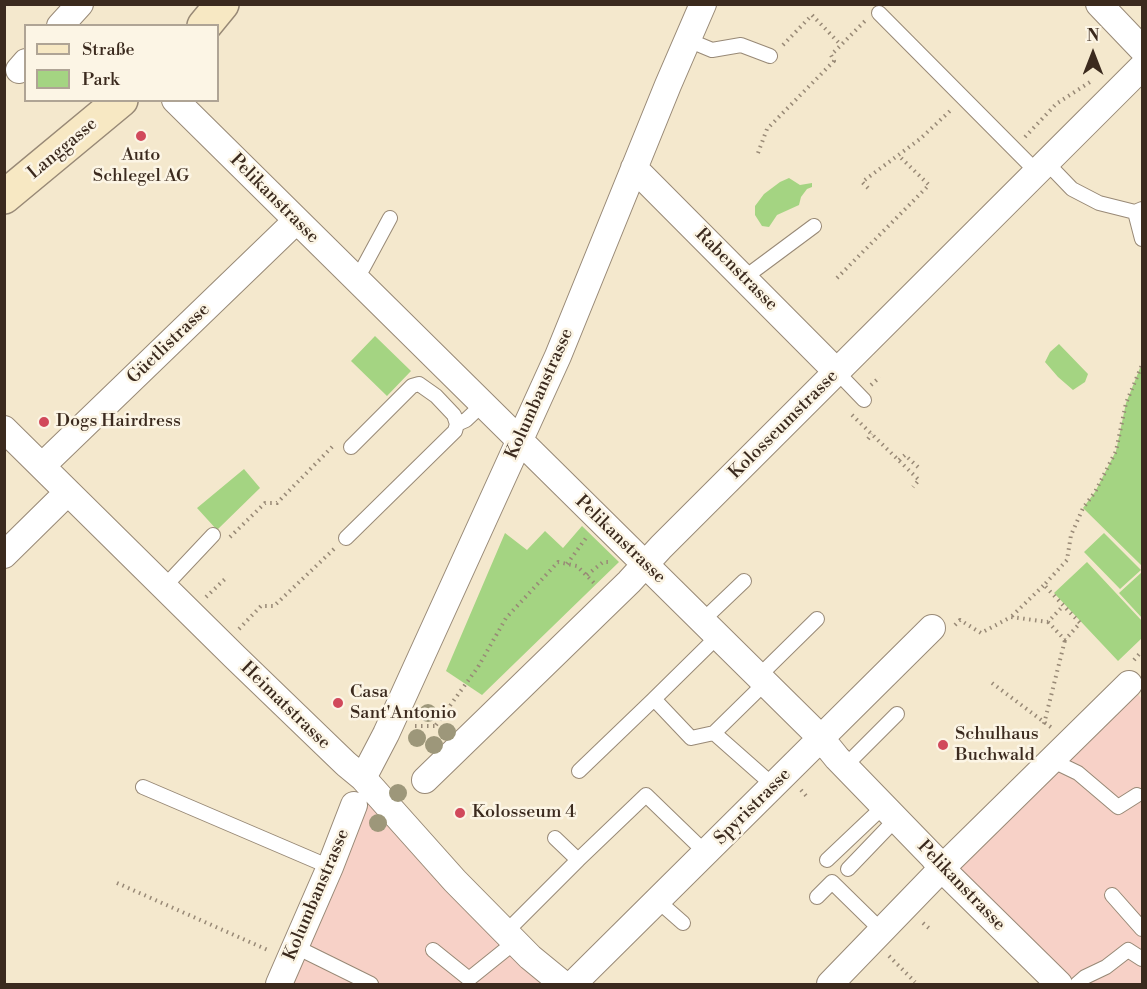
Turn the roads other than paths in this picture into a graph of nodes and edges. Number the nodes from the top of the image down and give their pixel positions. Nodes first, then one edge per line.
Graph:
1 (80, 4) edge
2 (222, 4) edge
3 (703, 4) edge
4 (1099, 4) edge
5 (879, 13) road end
6 (62, 24) edge
7 (206, 24) edge
8 (688, 40) junction
9 (1143, 49) edge
10 (770, 56) road end
11 (1143, 67) edge
12 (119, 102) edge
13 (177, 102) edge
14 (1042, 167) junction
15 (634, 168) junction
16 (4, 197) edge
17 (1139, 211) edge
18 (390, 218) dead end
19 (296, 221) junction
20 (814, 226) dead end
21 (1143, 239) edge
22 (353, 277) junction
23 (744, 278) junction
24 (837, 372) junction
25 (864, 400) dead end
26 (483, 404) junction
27 (457, 424) junction
28 (4, 429) edge
29 (518, 441) junction
30 (351, 447) road end
31 (42, 466) junction
32 (68, 492) junction
33 (213, 535) road end
34 (346, 538) road end
35 (4, 555) edge
36 (646, 564) junction
37 (744, 581) dead end
38 (164, 587) junction
39 (817, 619) dead end
40 (942, 628) road end
41 (710, 629) junction
42 (761, 680) junction
43 (1129, 684) dead end
44 (654, 699) junction
45 (897, 714) dead end
46 (714, 734) junction
47 (820, 737) junction
48 (1051, 760) junction
49 (845, 766) junction
50 (579, 771) dead end
51 (363, 778) junction
52 (425, 780) dead end
53 (774, 786) junction
54 (143, 787) dead end
55 (1137, 795) dead end
56 (354, 805) dead end
57 (890, 812) junction
58 (555, 838) dead end
59 (706, 853) junction
60 (578, 860) junction
61 (827, 860) dead end
62 (330, 867) junction
63 (848, 869) dead end
64 (942, 869) junction
65 (1112, 895) dead end
66 (817, 897) dead end
67 (658, 901) junction
68 (683, 923) dead end
69 (1143, 929) edge
70 (1143, 935) edge
71 (511, 937) junction
72 (885, 942) junction
73 (296, 947) junction
74 (433, 950) dead end
75 (1128, 950) junction
76 (1143, 959) edge
77 (467, 982) edge
78 (279, 984) edge
79 (371, 984) edge
80 (563, 984) edge
81 (573, 984) edge
82 (830, 984) edge
83 (1059, 984) edge
84 (1077, 984) edge

1 - 6 street
2 - 7 main road
3 - 8 street, Kolumbanstrasse
4 - 9 street
5 - 14 lane
8 - 10 lane
8 - 15 street, Kolumbanstrasse
11 - 14 street, Kolosseumstrasse
12 - 16 main road, Langgasse
13 - 19 street, Pelikanstrasse
14 - 17 lane
14 - 24 street, Kolosseumstrasse
15 - 23 street, Rabenstrasse
15 - 29 street, Kolumbanstrasse
17 - 21 lane
18 - 22 lane
19 - 22 street, Pelikanstrasse
19 - 31 street, Güetlistrasse
20 - 23 lane
22 - 26 street, Pelikanstrasse
23 - 24 street, Rabenstrasse
24 - 25 lane
24 - 36 street, Kolosseumstrasse
26 - 27 lane
26 - 29 street, Pelikanstrasse
27 - 30 lane
27 - 34 lane
28 - 31 street, Heimatstrasse
29 - 36 street, Pelikanstrasse
29 - 51 street, Kolumbanstrasse
31 - 32 street, Heimatstrasse
32 - 35 street
32 - 38 street, Heimatstrasse
33 - 38 lane
36 - 41 street, Pelikanstrasse
36 - 52 street, Kolosseumstrasse
37 - 41 lane
38 - 51 street, Heimatstrasse
39 - 42 lane
40 - 47 street, Spyristrasse
41 - 42 street, Pelikanstrasse
41 - 44 lane
42 - 46 lane
42 - 47 street, Pelikanstrasse
43 - 48 street
44 - 46 lane
44 - 50 lane
45 - 49 lane
46 - 53 lane
47 - 49 street, Pelikanstrasse
47 - 53 street, Spyristrasse
48 - 55 lane
48 - 64 street
49 - 57 street, Pelikanstrasse
51 - 71 street, Heimatstrasse
53 - 59 street, Spyristrasse
54 - 62 lane
56 - 62 street, Kolumbanstrasse
57 - 61 lane
57 - 63 lane
57 - 64 street, Pelikanstrasse
58 - 60 lane
59 - 60 lane
59 - 67 street, Spyristrasse
60 - 71 lane
62 - 73 street, Kolumbanstrasse
64 - 72 street
64 - 83 street, Pelikanstrasse
65 - 69 lane
66 - 72 lane
67 - 68 lane
67 - 81 street, Spyristrasse
70 - 75 lane
71 - 77 lane
71 - 80 street, Heimatstrasse
72 - 82 street
73 - 78 street, Kolumbanstrasse
73 - 79 lane
74 - 77 lane
75 - 76 lane
75 - 84 lane

